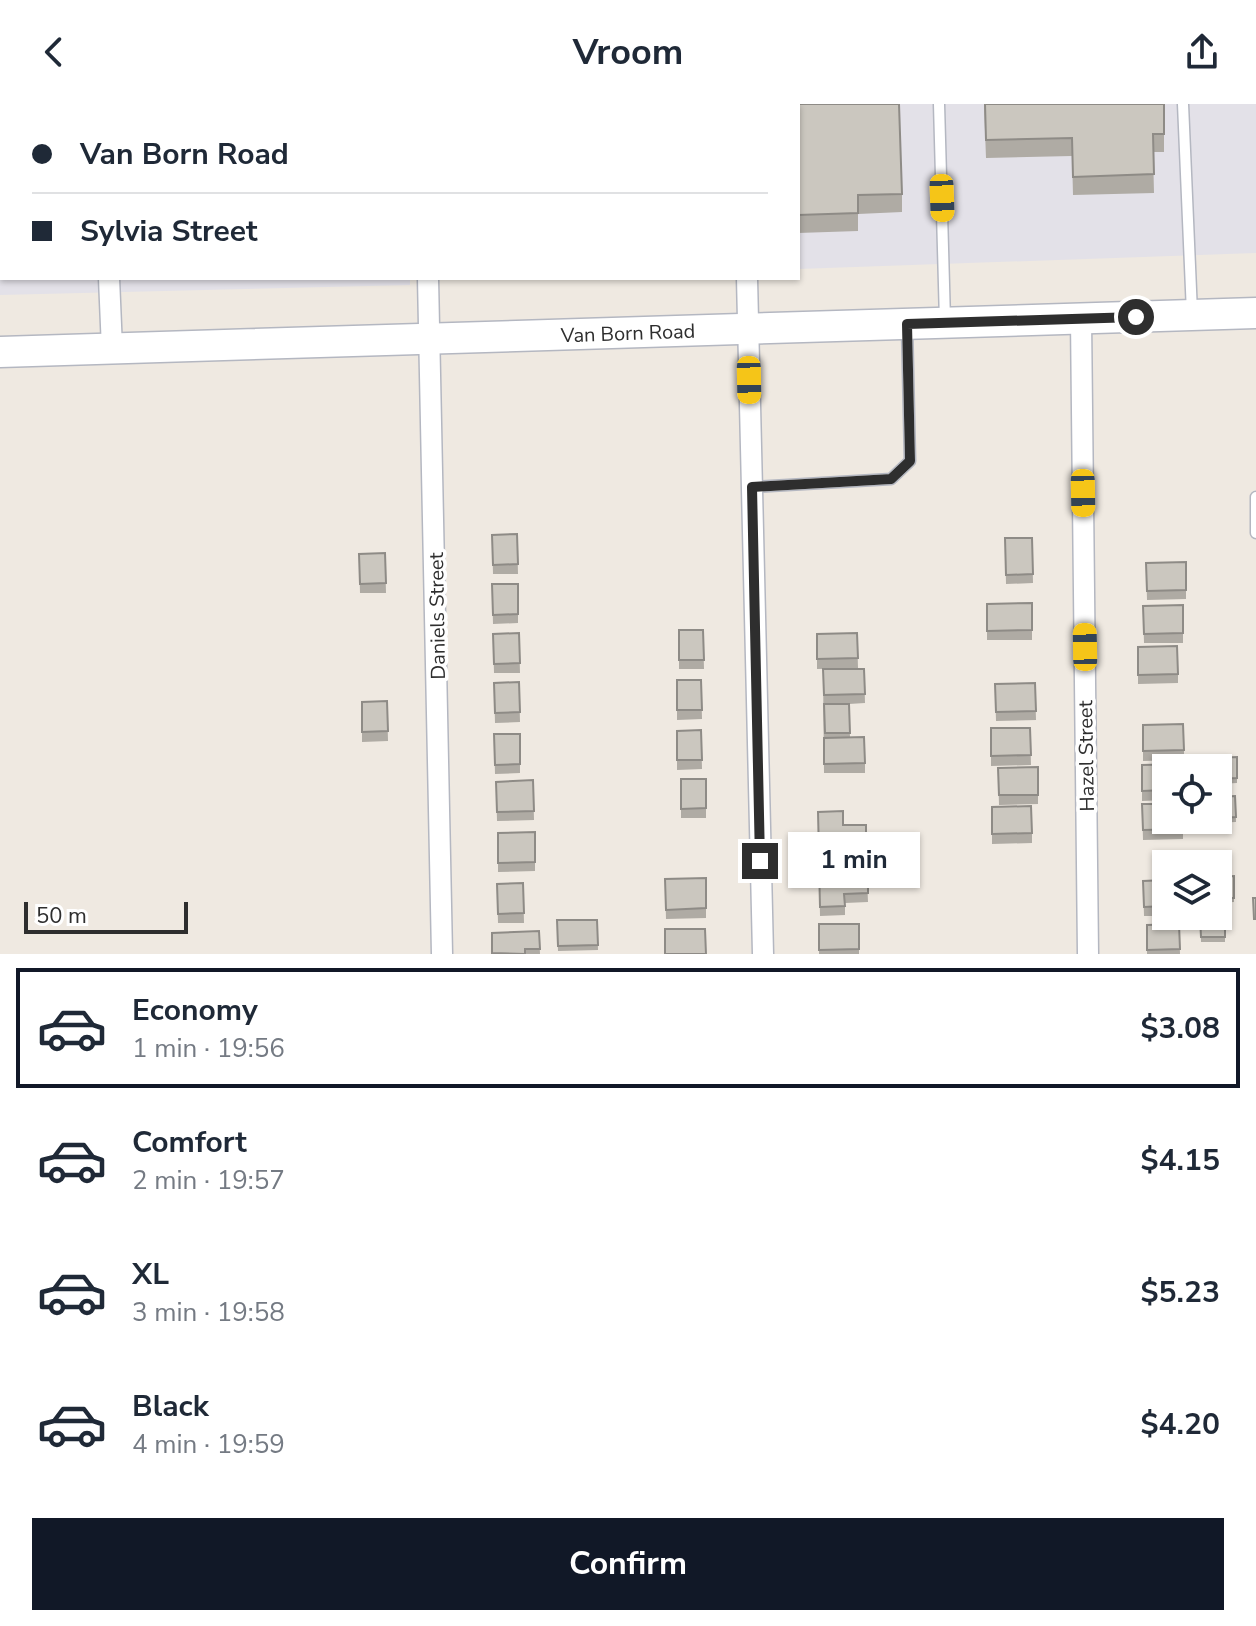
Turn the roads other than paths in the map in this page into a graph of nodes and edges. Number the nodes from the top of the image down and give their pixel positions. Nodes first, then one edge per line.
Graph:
1 (939, 104) edge
2 (1183, 104) edge
3 (109, 280) edge
4 (428, 280) edge
5 (747, 280) edge
6 (1256, 313) edge
7 (1192, 315) junction
8 (1081, 319) junction
9 (945, 323) junction
10 (907, 324) junction
11 (748, 329) junction
12 (431, 339) junction
13 (112, 349) junction
14 (0, 352) edge
15 (752, 487) junction
16 (1256, 497) edge
17 (1256, 533) edge
18 (442, 954) edge
19 (763, 954) edge
20 (1088, 954) edge

1 - 9 lane
2 - 7 lane
3 - 13 street
4 - 12 street, Daniels Street
5 - 11 street
6 - 7 main road, Van Born Road
7 - 8 main road, Van Born Road
8 - 9 main road, Van Born Road
8 - 20 street, Hazel Street
9 - 10 main road, Van Born Road
10 - 11 main road, Van Born Road
10 - 15 lane
11 - 12 main road, Van Born Road
11 - 15 street
12 - 13 main road, Van Born Road
12 - 18 street, Daniels Street
13 - 14 main road, Van Born Road
15 - 19 street
16 - 17 lane

